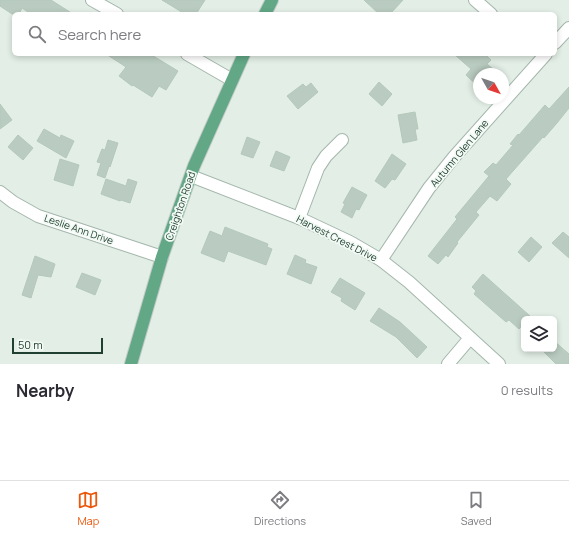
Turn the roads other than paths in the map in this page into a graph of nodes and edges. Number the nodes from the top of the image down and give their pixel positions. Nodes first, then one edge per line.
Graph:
1 (92, 0) edge
2 (272, 0) edge
3 (475, 0) edge
4 (113, 12) edge
5 (266, 12) edge
6 (489, 12) edge
7 (569, 28) edge
8 (557, 41) edge
9 (190, 56) edge
10 (243, 56) edge
11 (541, 56) edge
12 (232, 80) junction
13 (342, 140) dead end
14 (191, 176) junction
15 (0, 192) edge
16 (299, 218) junction
17 (162, 257) junction
18 (381, 260) junction
19 (470, 338) junction
20 (131, 364) edge
21 (448, 364) edge
22 (499, 364) edge

1 - 4 street
2 - 5 main road
3 - 6 street
7 - 8 street
9 - 12 street
10 - 12 main road, Creighton Road
11 - 18 street, Autumn Glen Lane
12 - 14 main road, Creighton Road
13 - 16 street
14 - 16 street, Harvest Crest Drive
14 - 17 main road, Creighton Road
15 - 17 street, Leslie Ann Drive
16 - 18 street, Harvest Crest Drive
17 - 20 main road, Creighton Road
18 - 19 street, Harvest Crest Drive
19 - 21 street
19 - 22 street, Harvest Crest Drive

